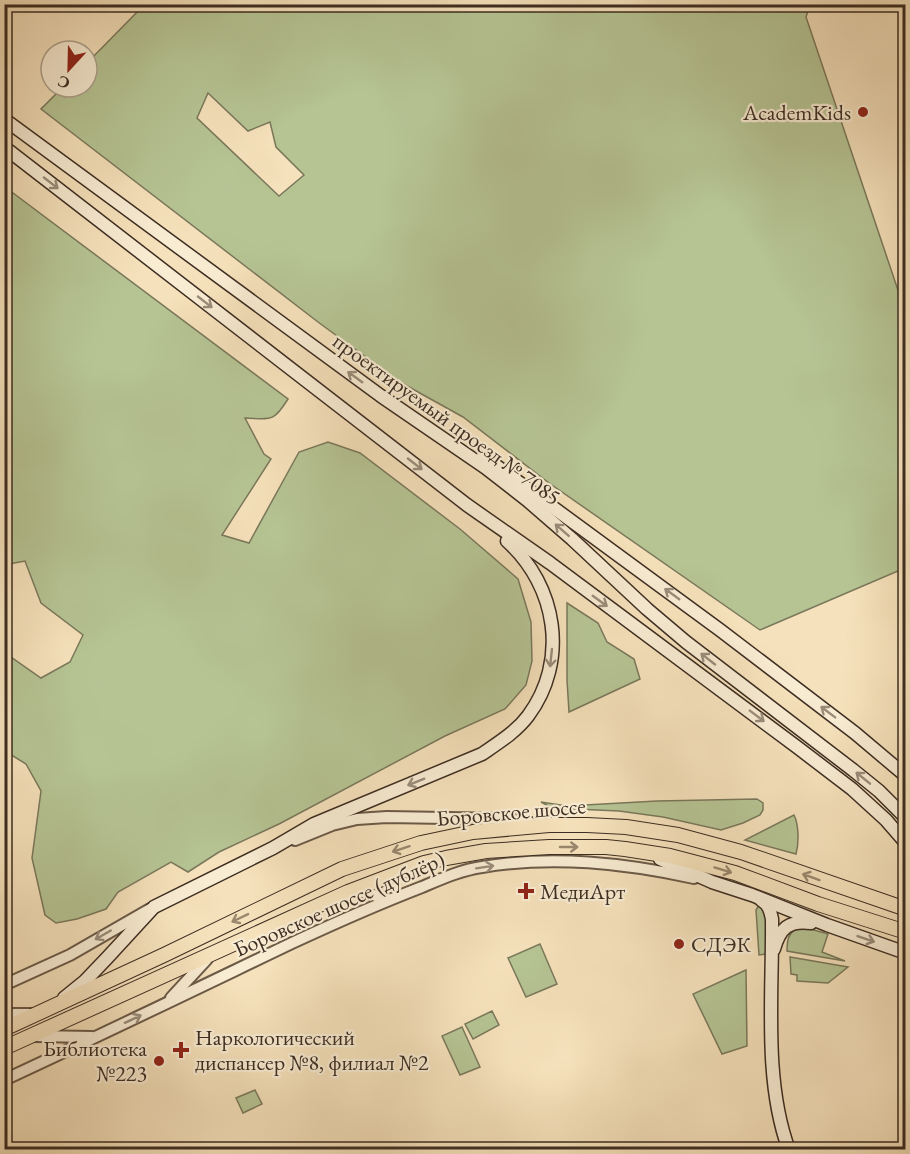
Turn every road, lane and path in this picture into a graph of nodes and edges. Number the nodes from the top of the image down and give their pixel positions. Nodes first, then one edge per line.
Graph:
1 (4, 118) edge
2 (4, 147) edge
3 (381, 396) junction
4 (467, 506) junction
5 (906, 776) edge
6 (906, 818) edge
7 (549, 825) junction
8 (906, 843) edge
9 (273, 848) junction
10 (625, 849) junction
11 (712, 882) junction
12 (348, 892) junction
13 (752, 895) junction
14 (387, 900) junction
15 (154, 907) junction
16 (906, 908) edge
17 (827, 925) junction
18 (906, 932) edge
19 (214, 951) junction
20 (906, 953) edge
21 (772, 956) junction
22 (4, 985) edge
23 (57, 1005) junction
24 (162, 1006) junction
25 (4, 1014) edge
26 (38, 1014) junction
27 (4, 1029) edge
28 (30, 1036) junction
29 (96, 1037) junction
30 (4, 1048) edge
31 (4, 1080) edge
32 (789, 1149) edge

3 -> 1 main road, проектируемый проезд № 7085
2 -> 4 main road
5 -> 3 main road
6 -> 3 main road, проектируемый проезд № 7085
4 -> 8 main road
4 -> 9 main road
7 - 9 street
16 -> 7 main road, Боровское шоссе
7 -> 23 main road, Боровское шоссе
9 - 15 main road
10 - 11 main road
12 -> 10 main road, Боровское шоссе
10 -> 18 main road, Боровское шоссе
11 - 13 main road
14 -> 11 street, Боровское шоссе (дублёр)
12 - 14 street
12 - 19 main road, Боровское шоссе
13 - 17 main road
13 - 21 main road
14 - 24 street, Боровское шоссе (дублёр)
15 -> 22 street
15 - 23 main road
17 -> 20 main road
17 - 21 main road
19 - 24 street
19 - 28 main road, Боровское шоссе
21 - 32 main road
23 - 26 main road, Боровское шоссе
29 -> 24 street, Боровское шоссе (дублёр)
25 - 26 street
26 - 27 main road, Боровское шоссе
28 - 29 street
28 - 30 main road, Боровское шоссе
29 - 31 street, Боровское шоссе (дублёр)

